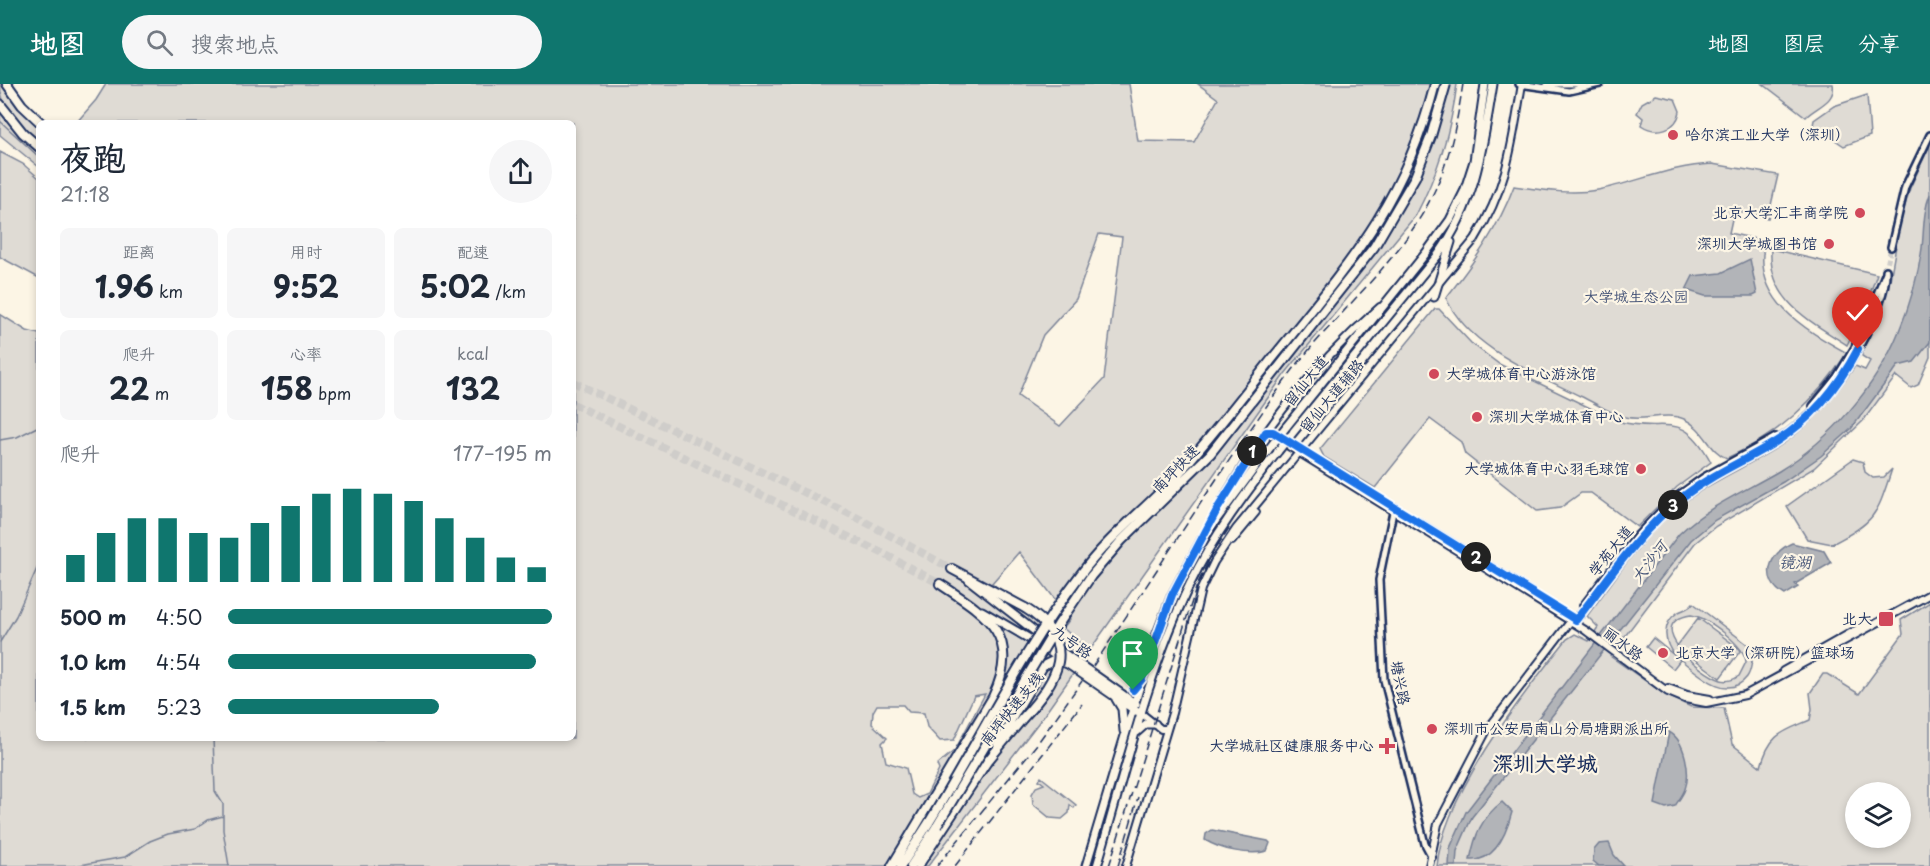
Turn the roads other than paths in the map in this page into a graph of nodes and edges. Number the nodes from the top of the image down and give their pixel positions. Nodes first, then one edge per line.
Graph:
1 (7, 84) edge
2 (1435, 84) edge
3 (1446, 84) edge
4 (1485, 84) edge
5 (1523, 84) edge
6 (1547, 84) edge
7 (1584, 84) edge
8 (1600, 84) edge
9 (1494, 85) edge
10 (0, 104) edge
11 (38, 120) edge
12 (1930, 135) edge
13 (36, 144) edge
14 (1456, 228) junction
15 (1891, 247) tunnel mouth
16 (1886, 271) tunnel mouth
17 (1398, 290) junction
18 (1435, 293) junction
19 (1266, 432) junction
20 (1303, 453) junction
21 (1394, 509) junction
22 (1202, 539) junction
23 (951, 569) tunnel mouth
24 (968, 579) junction
25 (940, 584) tunnel mouth
26 (1930, 589) edge
27 (1930, 594) edge
28 (972, 605) junction
29 (1573, 620) junction
30 (1616, 650) junction
31 (1067, 663) junction
32 (1142, 679) junction
33 (1112, 690) junction
34 (1134, 706) junction
35 (1142, 714) junction
36 (1155, 724) junction
37 (1167, 729) junction
38 (1136, 734) junction
39 (1123, 744) junction
40 (986, 763) junction
41 (933, 823) junction
42 (1425, 841) junction
43 (1432, 842) junction
44 (1431, 861) edge
45 (892, 866) edge
46 (901, 866) edge
47 (911, 866) edge
48 (918, 866) edge
49 (1086, 866) edge
50 (1098, 866) edge
51 (1128, 866) edge

1 - 11 highway
2 - 41 highway, 南坪快速, bridge
3 - 41 highway, 南坪快速, bridge
4 - 17 main road, 留仙大道
5 - 8 street
5 - 18 main road, 留仙大道辅路
6 - 7 street
9 - 14 main road, 留仙大道
10 - 13 highway
12 - 15 street
14 - 18 main road
14 - 35 main road, 留仙大道, bridge
16 - 29 street, 学苑大道
17 - 19 main road, 留仙大道辅路
17 - 22 main road, 留仙大道, bridge
18 - 20 main road, 留仙大道辅路
19 - 20 main road, 丽水路
19 - 22 main road, 留仙大道辅路
20 - 21 main road, 丽水路
20 - 37 main road, 留仙大道辅路
20 - 51 main road, 留仙大道辅路
21 - 29 main road, 丽水路
21 - 42 street, 塘兴路
22 - 32 main road, 留仙大道
23 - 24 highway, 南坪快速支线
24 - 33 main road, 九号路
24 - 40 highway, 南坪快速支线, bridge
25 - 28 highway, 南坪快速支线
26 - 30 main road, 丽水路
27 - 30 main road, 丽水路
28 - 31 main road, 九号路
28 - 45 highway, 南坪快速支线
29 - 30 main road, 丽水路
29 - 43 main road, 学苑大道
29 - 44 main road, 学苑大道
31 - 33 main road, 九号路
31 - 40 highway
32 - 33 main road
32 - 34 main road, 留仙大道
33 - 34 main road, 九号路
33 - 39 main road
34 - 35 main road, 九号路
34 - 39 main road, 留仙大道
35 - 36 main road
35 - 38 main road, 留仙大道
36 - 37 main road
36 - 38 main road
37 - 51 main road, 留仙大道辅路
38 - 50 main road, 留仙大道
39 - 49 main road, 留仙大道
40 - 48 highway, 南坪快速支线
41 - 46 highway, 南坪快速
41 - 47 highway, 南坪快速
42 - 43 main road
42 - 44 street, 塘兴路
43 - 44 main road, 学苑大道

